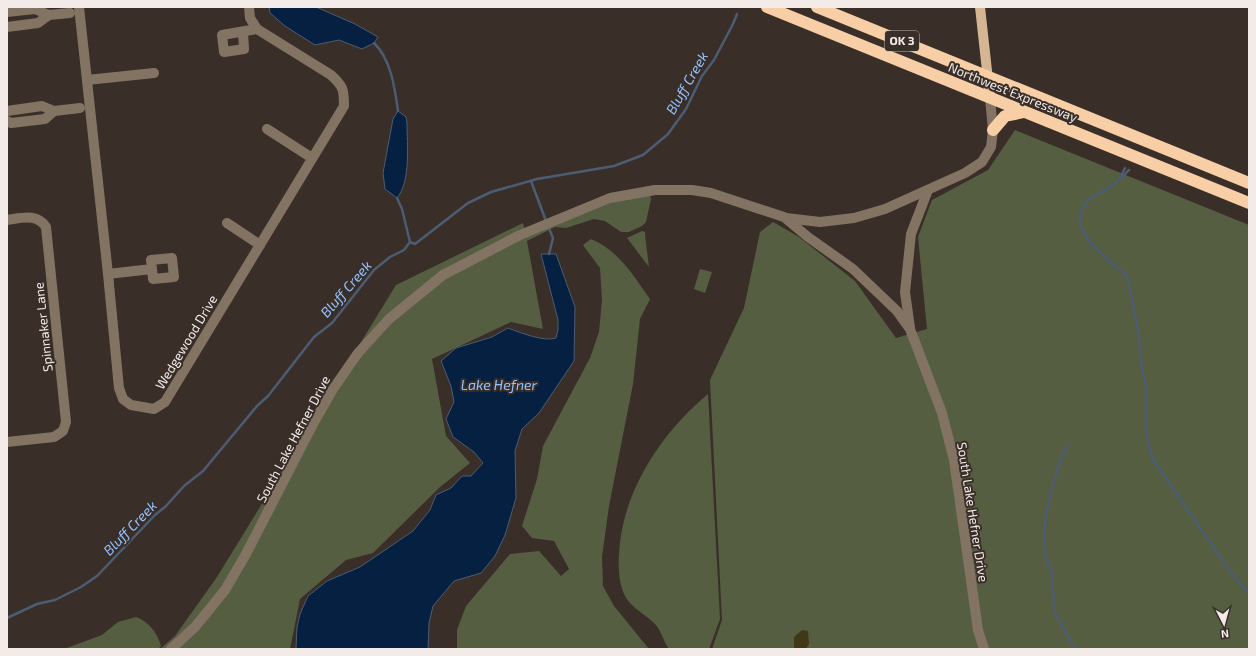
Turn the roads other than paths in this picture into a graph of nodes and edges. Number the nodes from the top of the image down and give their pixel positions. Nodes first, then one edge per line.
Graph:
1 (249, 7) edge
2 (767, 7) edge
3 (817, 7) edge
4 (980, 7) edge
5 (74, 10) edge
6 (7, 12) edge
7 (49, 14) junction
8 (7, 27) edge
9 (257, 29) junction
10 (242, 32) dead end
11 (154, 73) dead end
12 (987, 76) junction
13 (87, 80) junction
14 (990, 98) junction
15 (80, 108) dead end
16 (7, 111) edge
17 (54, 112) junction
18 (1025, 112) junction
19 (7, 120) edge
20 (267, 129) dead end
21 (993, 130) junction
22 (312, 158) junction
23 (1249, 184) edge
24 (928, 190) junction
25 (1246, 202) edge
26 (784, 217) junction
27 (7, 220) edge
28 (227, 223) dead end
29 (260, 245) junction
30 (152, 269) dead end
31 (108, 274) junction
32 (910, 329) junction
33 (7, 442) edge
34 (174, 648) edge
35 (984, 649) edge

1 - 9 street
2 - 14 highway, Northwest Expressway / OK 3
3 - 12 highway, Northwest Expressway / OK 3
4 - 12 main road
5 - 7 street
5 - 13 street, Wedgewood Drive
6 - 7 street
7 - 8 street
9 - 10 street
9 - 22 street, Wedgewood Drive
11 - 13 street
12 - 14 main road
12 - 23 highway, Northwest Expressway / OK 3
13 - 31 street, Wedgewood Drive
14 - 18 highway, Northwest Expressway / OK 3
14 - 21 street
15 - 17 street
16 - 17 street
17 - 19 street
18 - 21 highway
18 - 25 highway, Northwest Expressway / OK 3
20 - 22 street
21 - 24 street
22 - 29 street, Wedgewood Drive
23 - 25 highway
24 - 26 street
24 - 32 street
26 - 32 street, South Lake Hefner Drive
26 - 34 street, South Lake Hefner Drive
27 - 33 street, Spinnaker Lane
28 - 29 street
29 - 31 street, Wedgewood Drive
30 - 31 street
32 - 35 street, South Lake Hefner Drive

